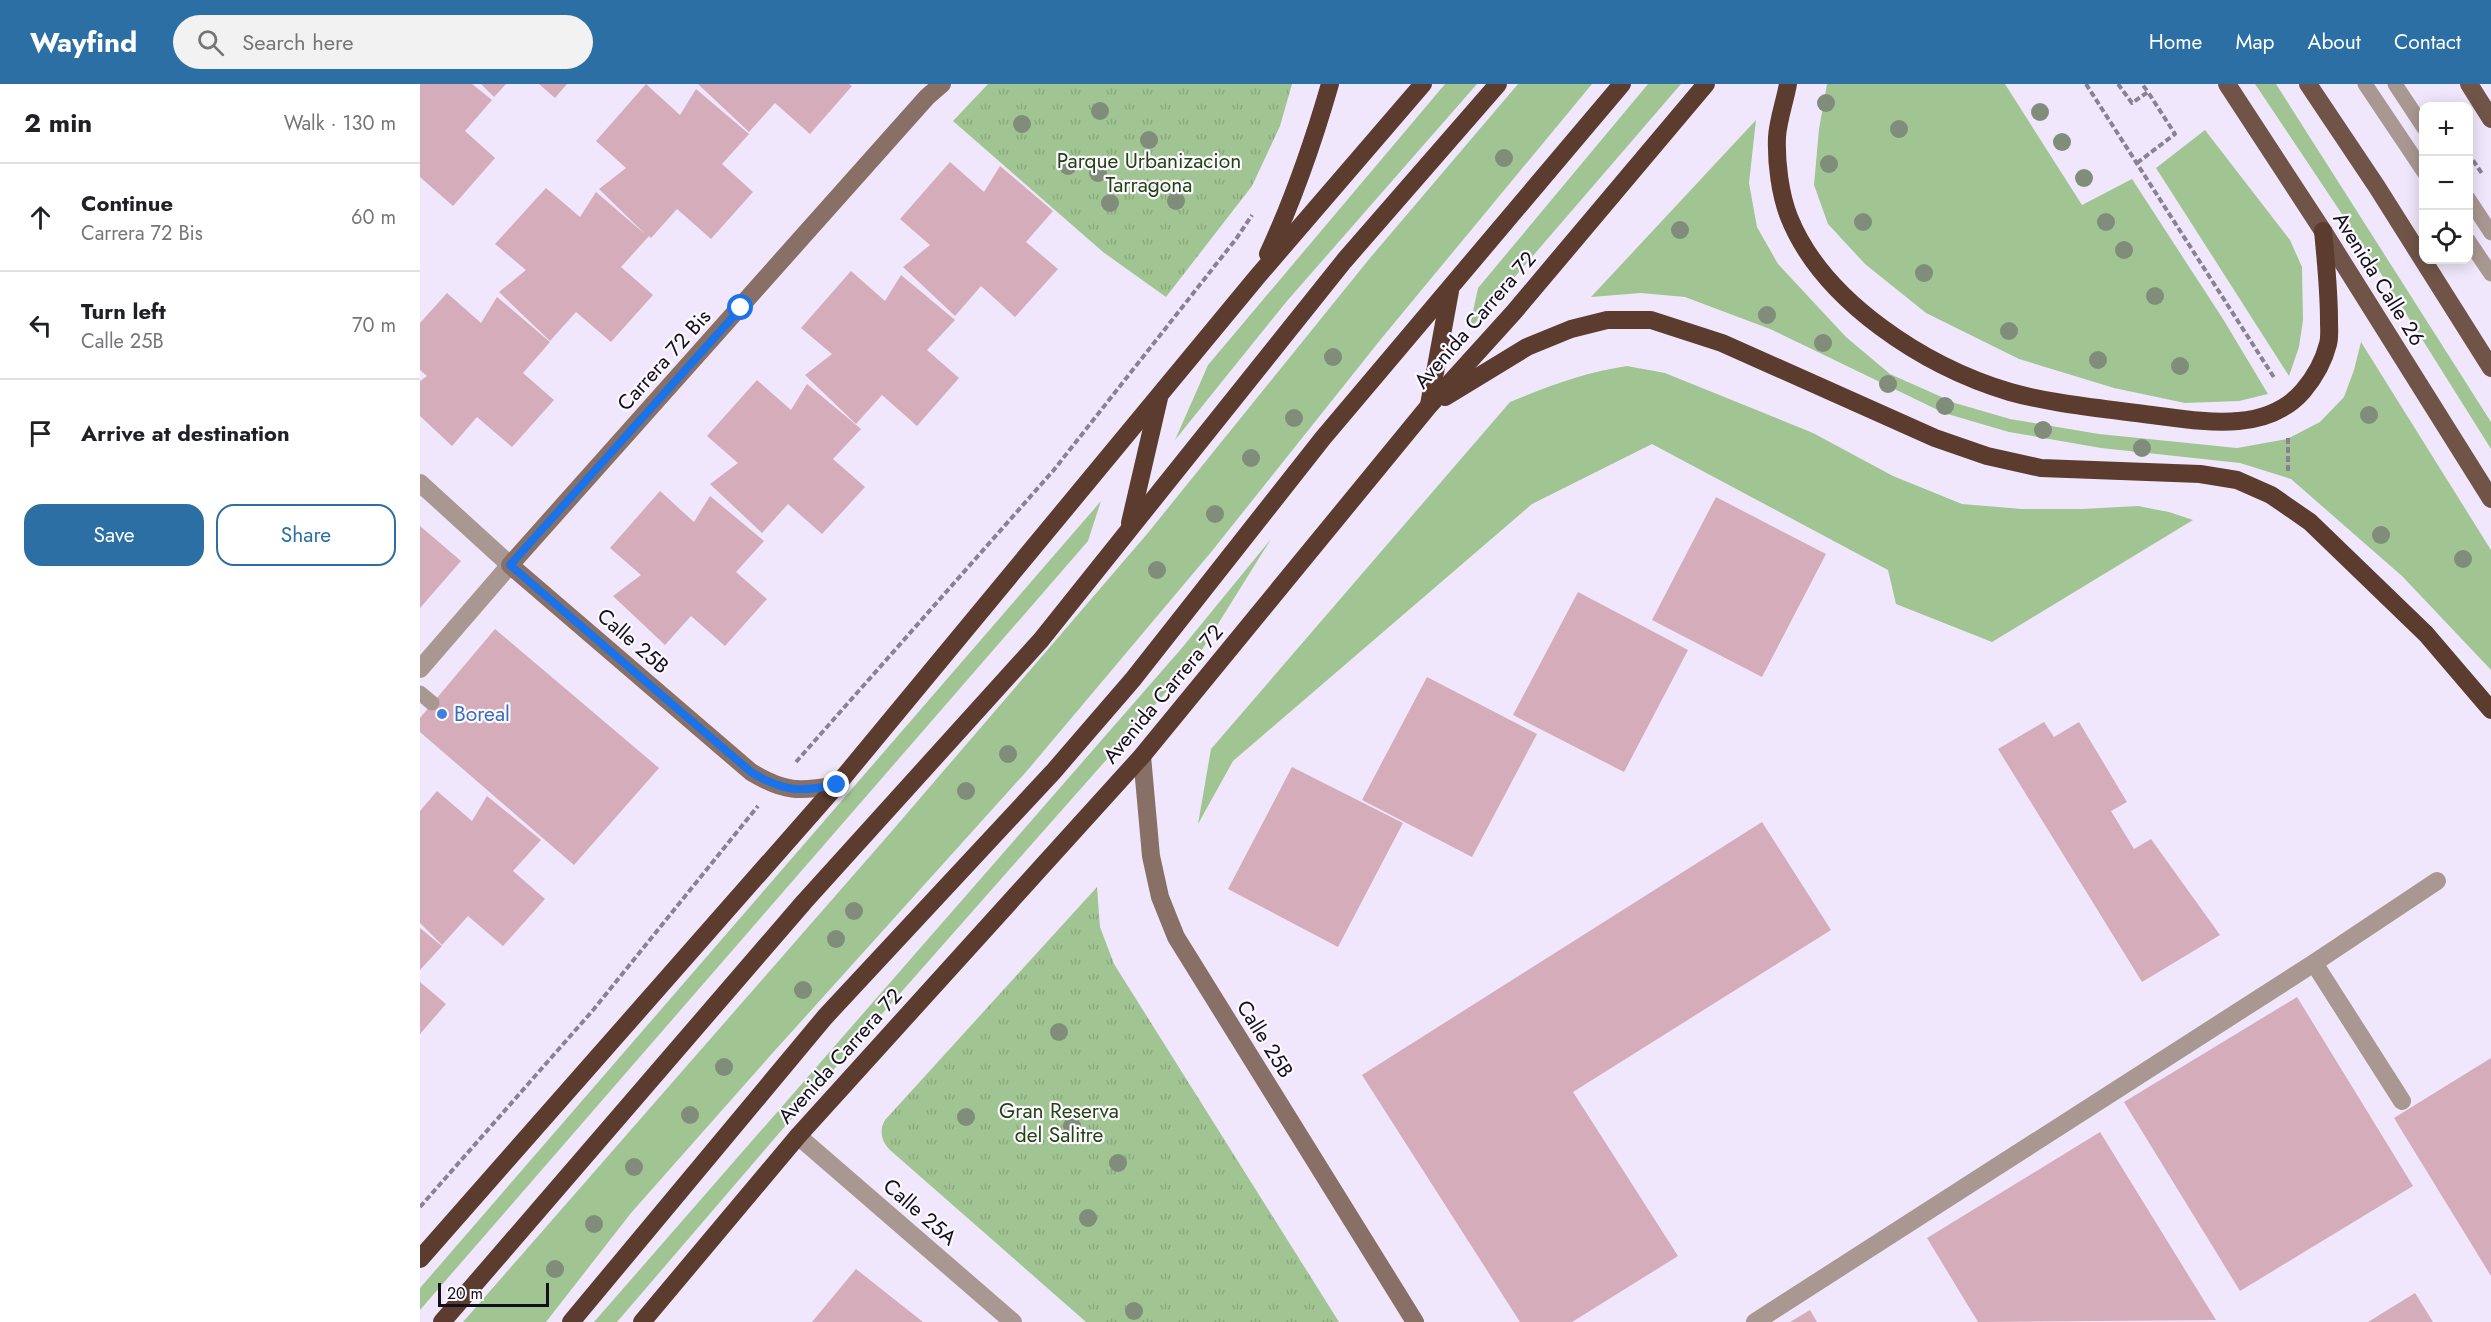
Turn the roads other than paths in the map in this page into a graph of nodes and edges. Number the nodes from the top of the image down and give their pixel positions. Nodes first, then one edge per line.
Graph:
1 (942, 84) edge
2 (1330, 84) edge
3 (1423, 84) edge
4 (1498, 84) edge
5 (1622, 84) edge
6 (1707, 84) edge
7 (1788, 84) edge
8 (2227, 84) edge
9 (2308, 84) edge
10 (2365, 84) edge
11 (2394, 84) edge
12 (2469, 84) edge
13 (2491, 119) edge
14 (2419, 121) edge
15 (2419, 165) edge
16 (2473, 204) edge
17 (2323, 231) junction
18 (2491, 233) edge
19 (2473, 246) edge
20 (2491, 274) edge
21 (1257, 277) junction
22 (1450, 289) junction
23 (2491, 368) edge
24 (1160, 394) junction
25 (1428, 407) junction
26 (420, 483) edge
27 (2491, 500) edge
28 (1129, 528) junction
29 (510, 565) junction
30 (420, 669) edge
31 (420, 693) edge
32 (427, 704) edge
33 (2491, 710) edge
34 (1142, 756) junction
35 (837, 785) junction
36 (2437, 881) dead end
37 (2314, 963) junction
38 (2402, 1101) dead end
39 (798, 1136) junction
40 (420, 1259) edge
41 (442, 1322) edge
42 (571, 1322) edge
43 (642, 1322) edge
44 (1012, 1322) edge
45 (1414, 1322) edge
46 (1755, 1322) edge

1 - 29 street, Carrera 72 Bis
2 - 21 highway
3 - 21 highway
4 - 28 highway
5 - 22 highway, Avenida Carrera 72
6 - 25 highway, Avenida Carrera 72
7 - 17 highway
8 - 17 main road, Avenida Calle 26
9 - 23 main road
10 - 15 lane
11 - 14 lane
12 - 13 main road
16 - 18 lane
17 - 27 main road, Avenida Calle 26
19 - 20 lane
21 - 24 highway
22 - 25 highway
22 - 42 highway, Avenida Carrera 72
24 - 28 highway
24 - 35 highway
25 - 33 highway
25 - 34 highway, Avenida Carrera 72
26 - 29 street, Calle 25B
28 - 41 highway
29 - 30 street, Carrera 72 Bis
29 - 35 street, Calle 25B
31 - 32 lane
34 - 39 highway, Avenida Carrera 72
34 - 45 street, Calle 25B
35 - 40 highway
36 - 37 street
37 - 38 street
37 - 46 street
39 - 43 highway, Avenida Carrera 72
39 - 44 street, Calle 25A

